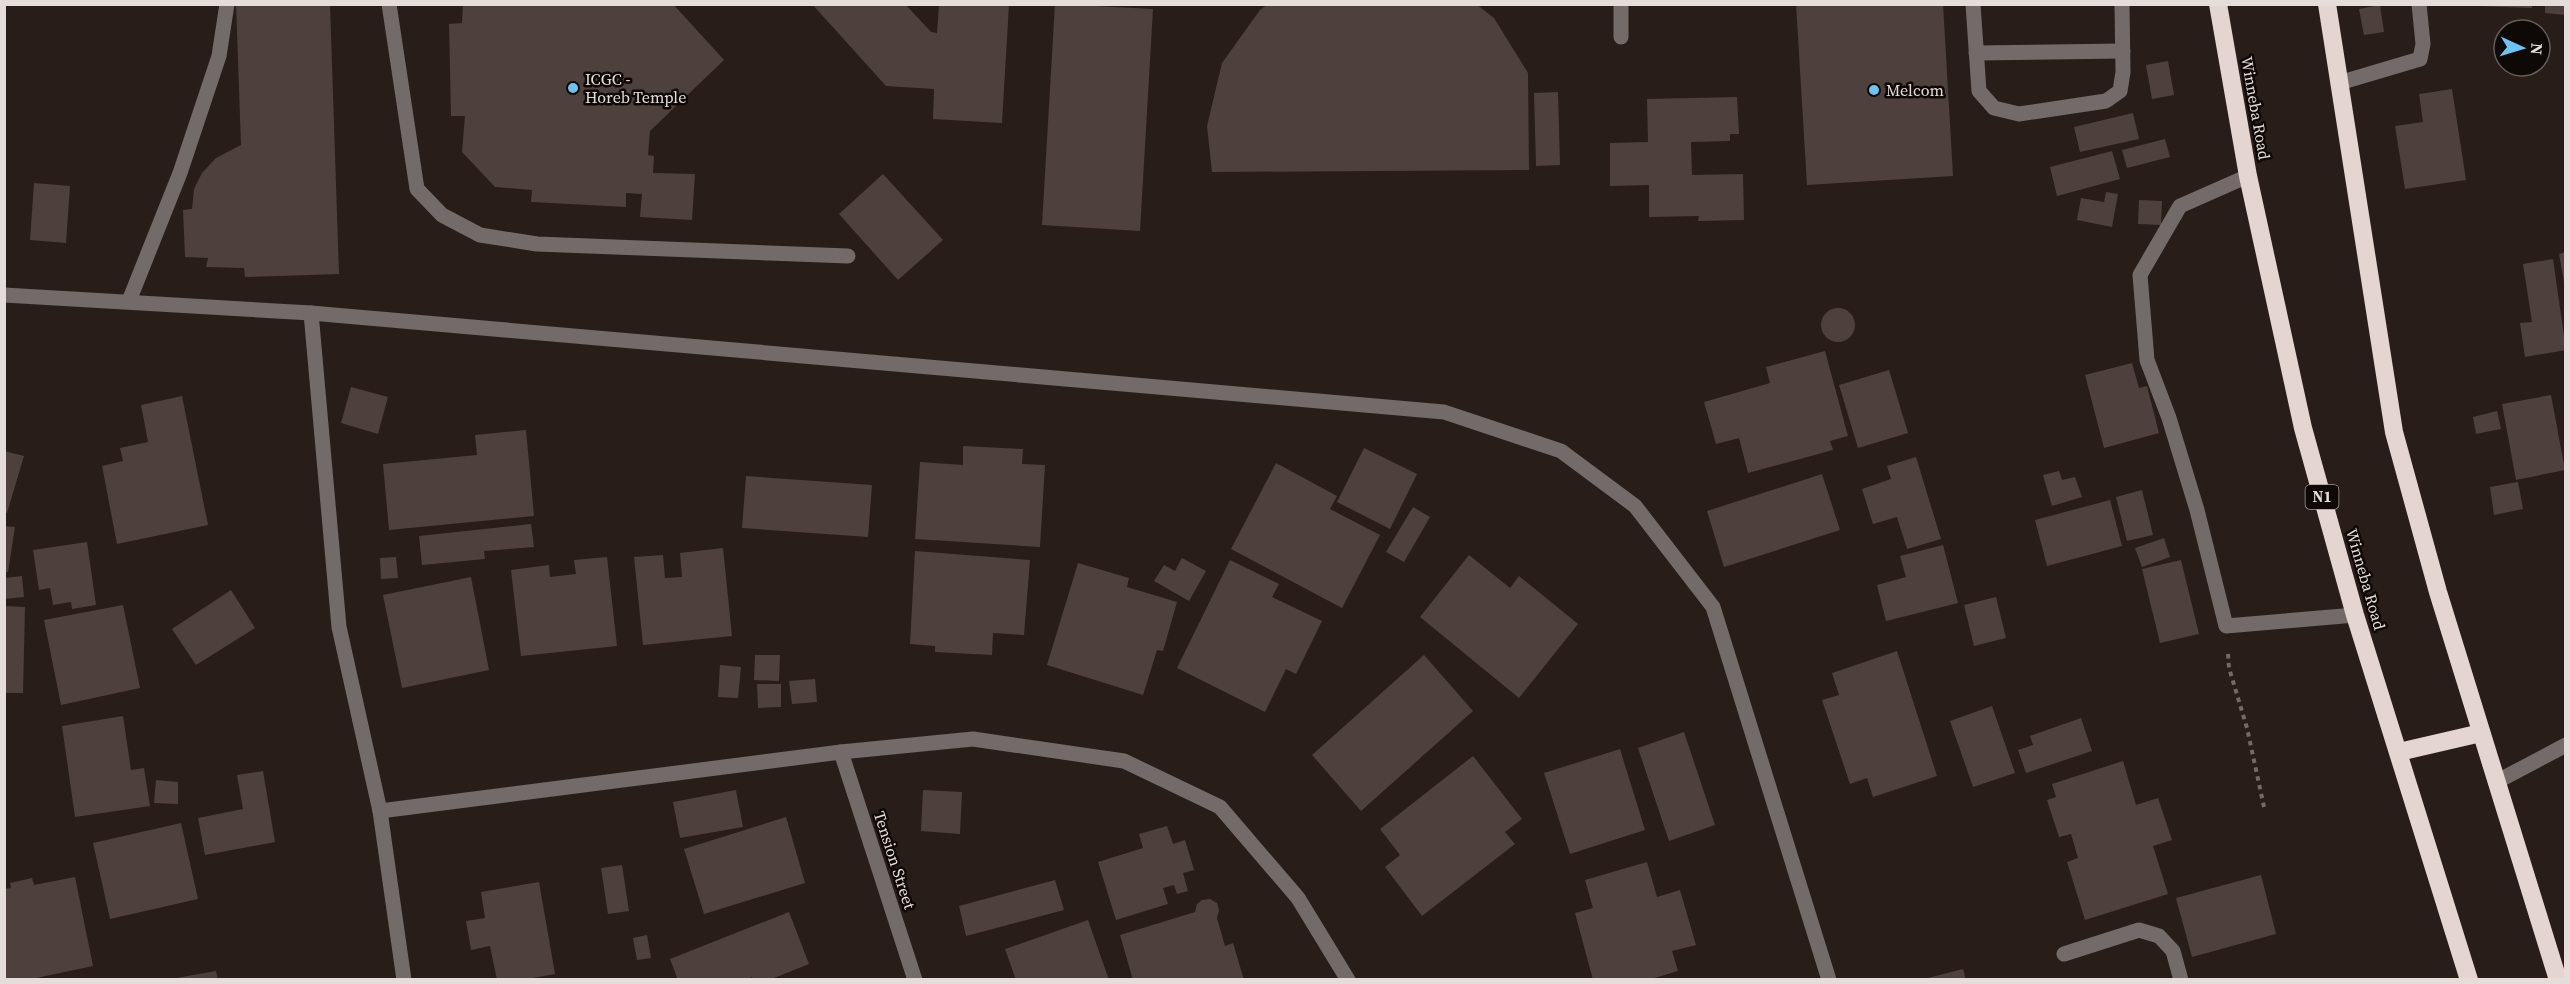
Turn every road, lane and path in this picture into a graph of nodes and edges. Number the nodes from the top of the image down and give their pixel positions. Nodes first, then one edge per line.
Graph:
1 (227, 4) edge
2 (389, 4) edge
3 (1621, 4) edge
4 (1973, 4) edge
5 (2122, 4) edge
6 (2218, 4) edge
7 (2327, 4) edge
8 (2420, 4) edge
9 (1621, 37) dead end
10 (2123, 51) junction
11 (1976, 53) junction
12 (2339, 83) junction
13 (2248, 176) junction
14 (848, 256) dead end
15 (4, 295) edge
16 (129, 301) junction
17 (311, 313) junction
18 (2355, 615) junction
19 (2226, 626) junction
20 (2481, 733) junction
21 (2565, 745) edge
22 (841, 752) junction
23 (2399, 752) junction
24 (2496, 782) junction
25 (2264, 807) dead end
26 (380, 811) junction
27 (2064, 954) dead end
28 (404, 980) edge
29 (915, 980) edge
30 (1348, 980) edge
31 (1829, 980) edge
32 (2181, 980) edge
33 (2469, 980) edge
34 (2558, 980) edge

1 - 16 street
2 - 14 street
3 - 9 street
4 - 11 street
5 - 10 street
6 - 13 highway, Winneba Road / N1
7 - 12 highway
8 - 12 street
10 - 11 street
10 - 11 street
12 - 20 highway
13 - 18 highway, Winneba Road / N1
13 - 19 street
15 - 16 street
16 - 17 street
17 - 26 street
17 - 31 street
18 - 19 street
18 - 23 highway, Winneba Road / N1
19 - 25 path
20 - 23 highway
20 - 24 highway
21 - 24 street
22 - 26 street
22 - 29 street, Tension Street
22 - 30 street
23 - 33 highway, Winneba Road / N1
24 - 34 highway
26 - 28 street
27 - 32 street

